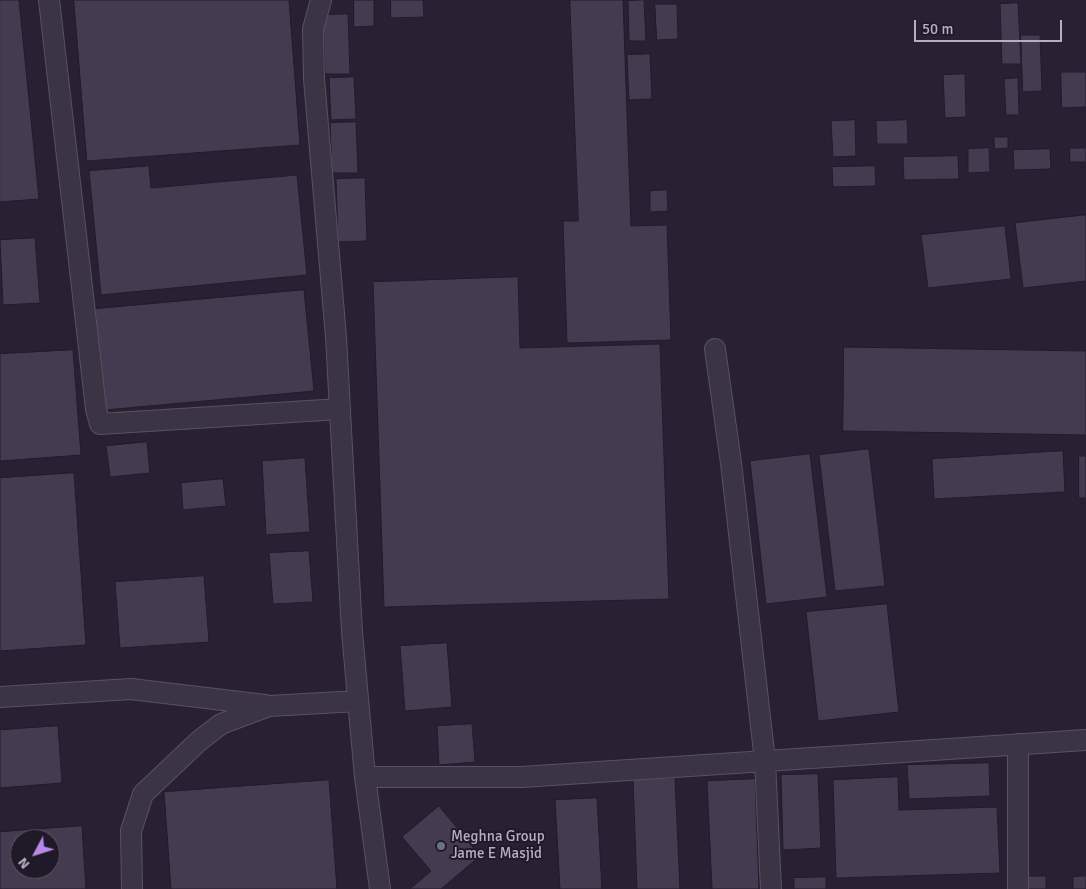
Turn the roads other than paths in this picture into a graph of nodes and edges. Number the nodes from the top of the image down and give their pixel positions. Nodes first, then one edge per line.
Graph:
1 (49, 0) edge
2 (321, 0) edge
3 (715, 349) dead end
4 (340, 409) junction
5 (0, 697) edge
6 (358, 701) junction
7 (269, 706) junction
8 (1086, 740) edge
9 (1018, 744) junction
10 (765, 761) junction
11 (365, 777) junction
12 (132, 889) edge
13 (380, 889) edge
14 (771, 889) edge
15 (1018, 889) edge

1 - 4 street
2 - 4 street
3 - 10 street
4 - 6 street
5 - 7 street
6 - 7 street
6 - 11 street
7 - 12 street
8 - 9 street
9 - 10 street
9 - 15 street
10 - 11 street
10 - 14 street
11 - 13 street

